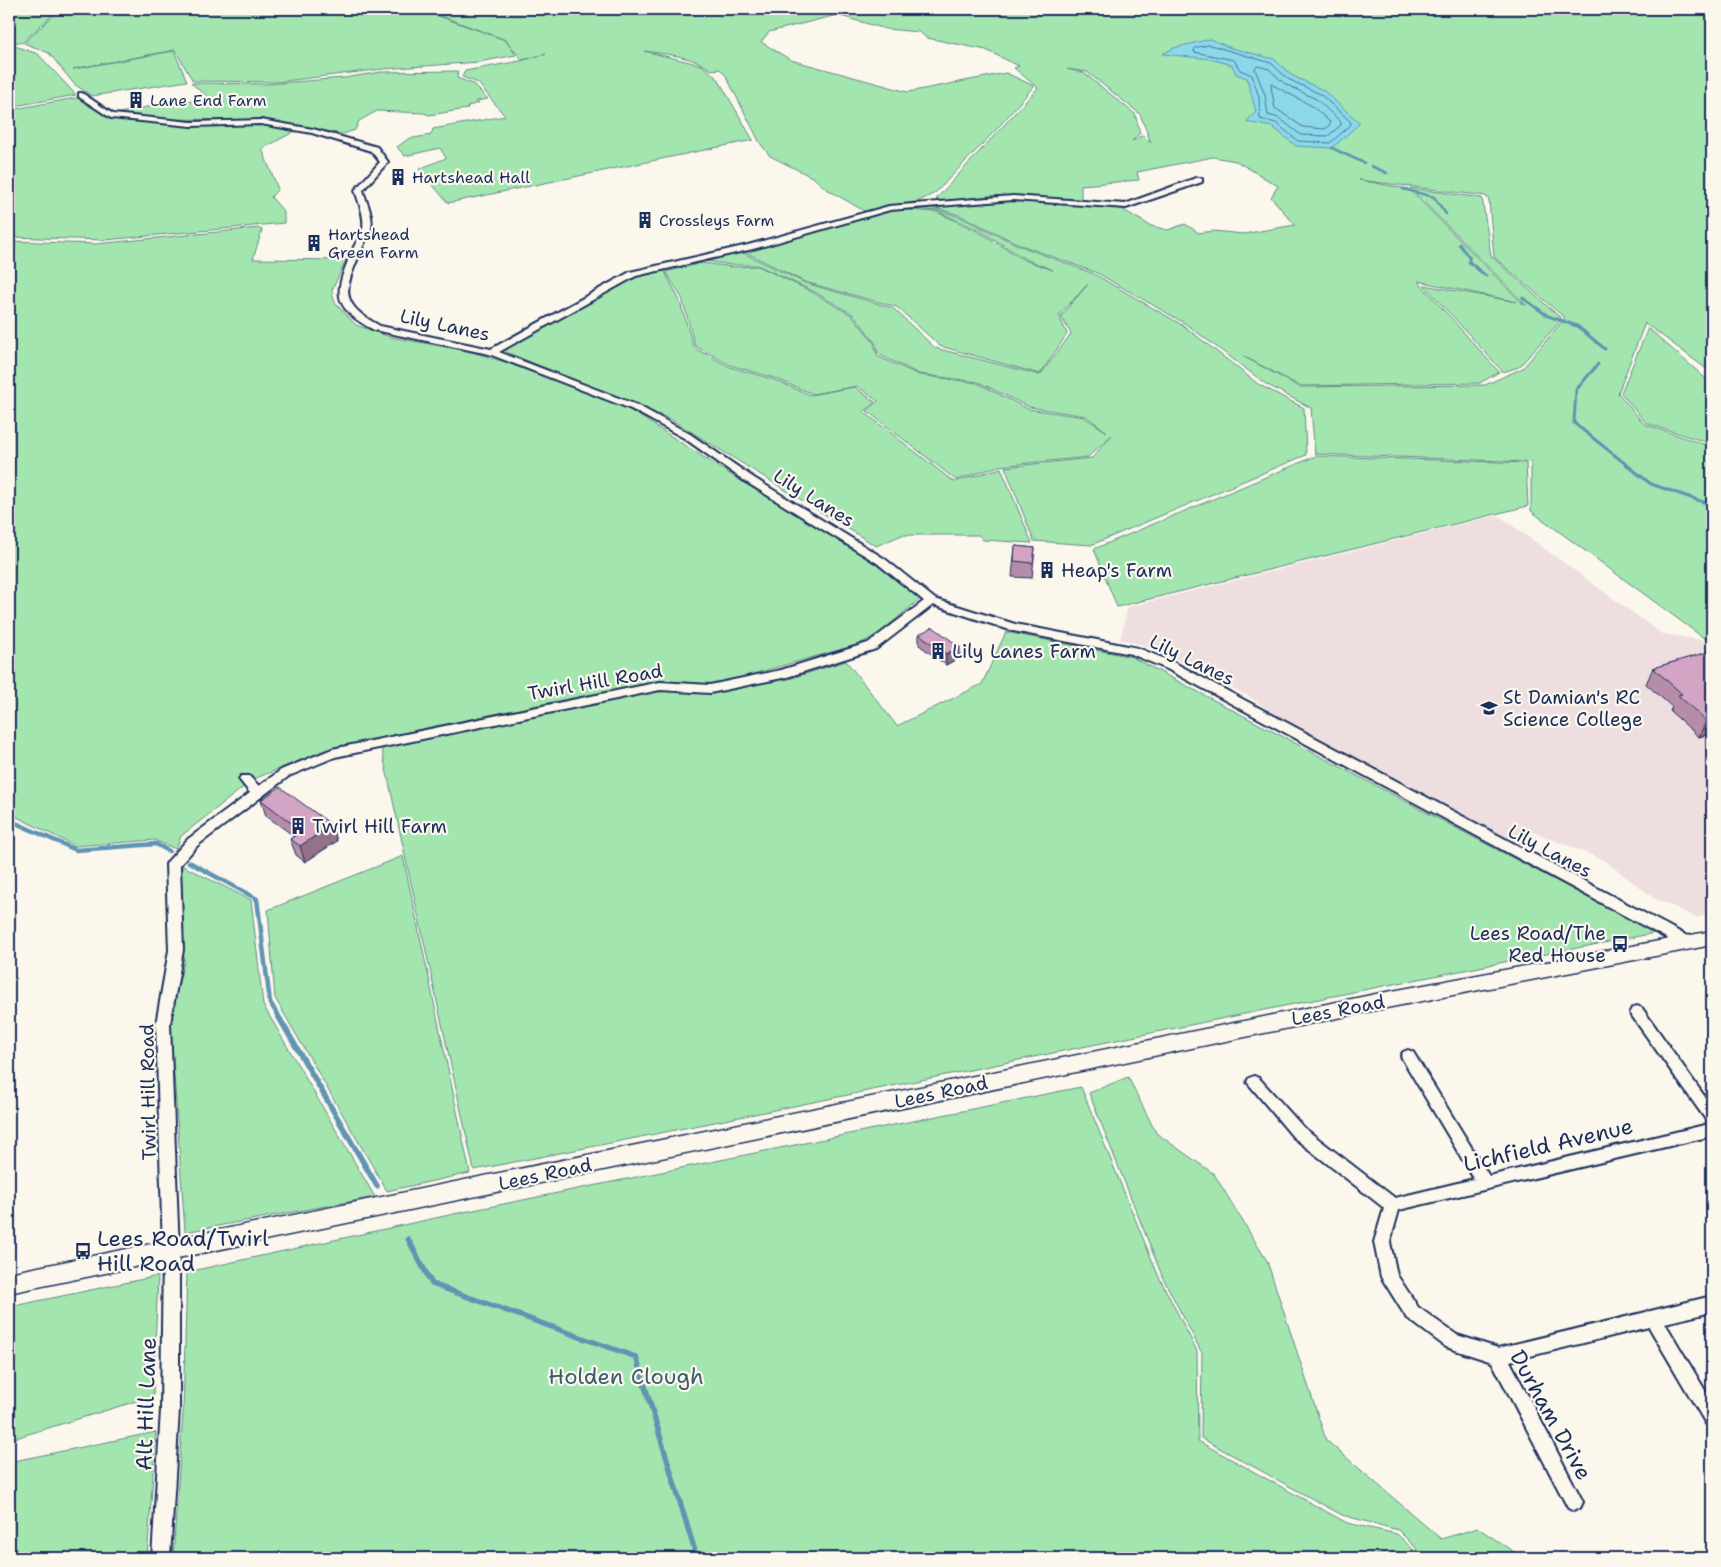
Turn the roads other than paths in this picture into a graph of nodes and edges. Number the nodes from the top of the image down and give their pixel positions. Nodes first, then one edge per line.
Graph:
1 (82, 95) dead end
2 (1199, 180) dead end
3 (492, 352) junction
4 (932, 601) junction
5 (245, 779) dead end
6 (258, 793) junction
7 (1712, 938) edge
8 (1686, 942) junction
9 (1637, 1012) dead end
10 (1408, 1056) dead end
11 (1254, 1082) dead end
12 (1712, 1119) edge
13 (1712, 1130) edge
14 (1485, 1183) junction
15 (1393, 1205) junction
16 (171, 1251) junction
17 (9, 1283) edge
18 (1712, 1304) edge
19 (1653, 1319) junction
20 (1498, 1356) junction
21 (1712, 1418) edge
22 (1574, 1502) dead end
23 (160, 1558) edge

1 - 3 street, Lily Lanes
2 - 3 street
3 - 4 street, Lily Lanes
4 - 6 street, Twirl Hill Road
4 - 8 street, Lily Lanes
5 - 6 street
6 - 16 street, Twirl Hill Road
7 - 8 main road, Lees Road
8 - 16 main road, Lees Road
9 - 12 street
10 - 14 street
11 - 15 street
13 - 14 street, Lichfield Avenue
14 - 15 street, Lichfield Avenue
15 - 20 street, Durham Drive
16 - 17 main road, Lees Road
16 - 23 street, Alt Hill Lane
18 - 19 street
19 - 20 street
19 - 21 street
20 - 22 street, Durham Drive

